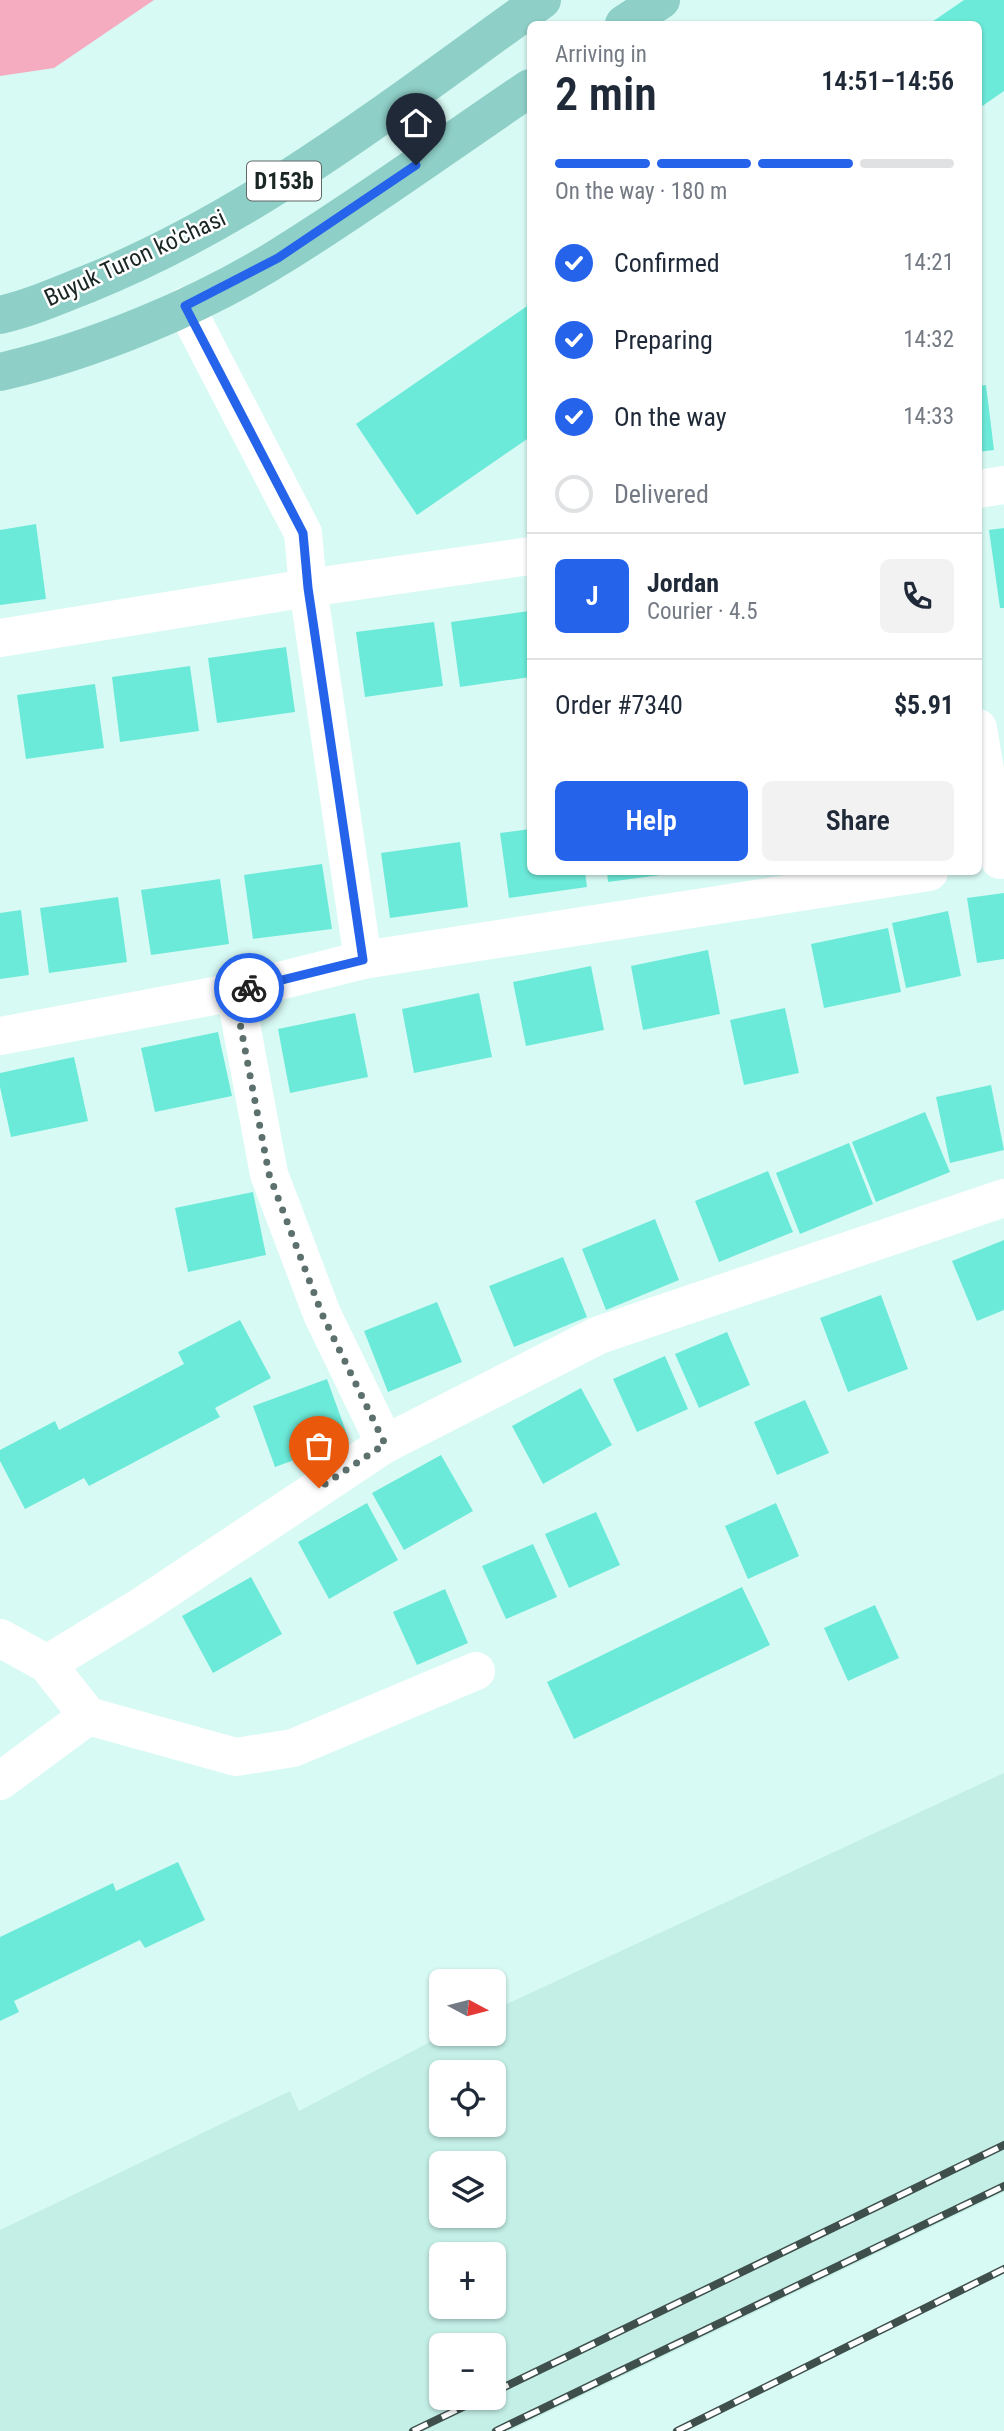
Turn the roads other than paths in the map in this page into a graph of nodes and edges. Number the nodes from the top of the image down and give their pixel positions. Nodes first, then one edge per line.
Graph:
1 (542, 0) edge
2 (661, 0) edge
3 (629, 21) edge
4 (527, 90) edge
5 (185, 306) junction
6 (0, 315) edge
7 (0, 372) edge
8 (1004, 485) edge
9 (982, 488) edge
10 (527, 555) edge
11 (308, 588) junction
12 (0, 638) edge
13 (982, 761) edge
14 (994, 861) edge
15 (910, 875) edge
16 (363, 960) junction
17 (234, 992) junction
18 (0, 1036) edge
19 (1004, 1198) edge
20 (385, 1444) junction
21 (0, 1637) edge
22 (47, 1664) junction
23 (476, 1671) dead end
24 (88, 1716) junction
25 (0, 1781) edge

1 - 6 main road, Buyuk Turon ko'chasi / D153b
2 - 3 main road
4 - 5 main road, D153b
5 - 7 main road, D153b
5 - 11 street
8 - 9 street
10 - 11 street
11 - 12 street
11 - 16 street
13 - 14 street
15 - 16 street
16 - 17 street
17 - 18 street
17 - 20 street
19 - 20 street
20 - 22 street
21 - 22 street
22 - 24 street
23 - 24 street
24 - 25 street

